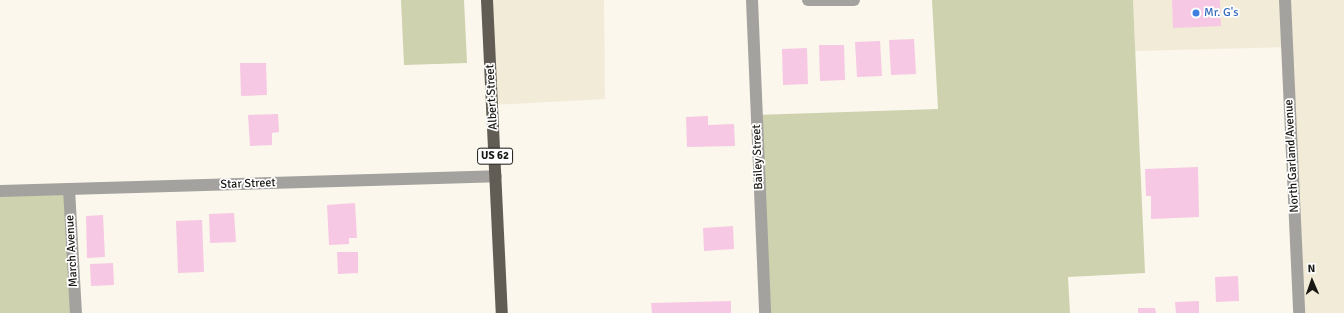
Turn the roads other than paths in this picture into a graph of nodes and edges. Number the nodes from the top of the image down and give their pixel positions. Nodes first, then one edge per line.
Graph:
1 (487, 0) edge
2 (752, 0) edge
3 (808, 0) edge
4 (854, 0) edge
5 (1285, 0) edge
6 (496, 176) junction
7 (69, 189) junction
8 (0, 191) edge
9 (76, 313) edge
10 (502, 313) edge
11 (765, 313) edge
12 (1299, 313) edge

1 - 6 main road, Albert Street / US 62
2 - 11 street, Bailey Street
3 - 4 street
5 - 12 street, North Garland Avenue
6 - 7 street, Star Street
6 - 10 main road, Albert Street / US 62
7 - 8 street, Star Street
7 - 9 street, March Avenue

